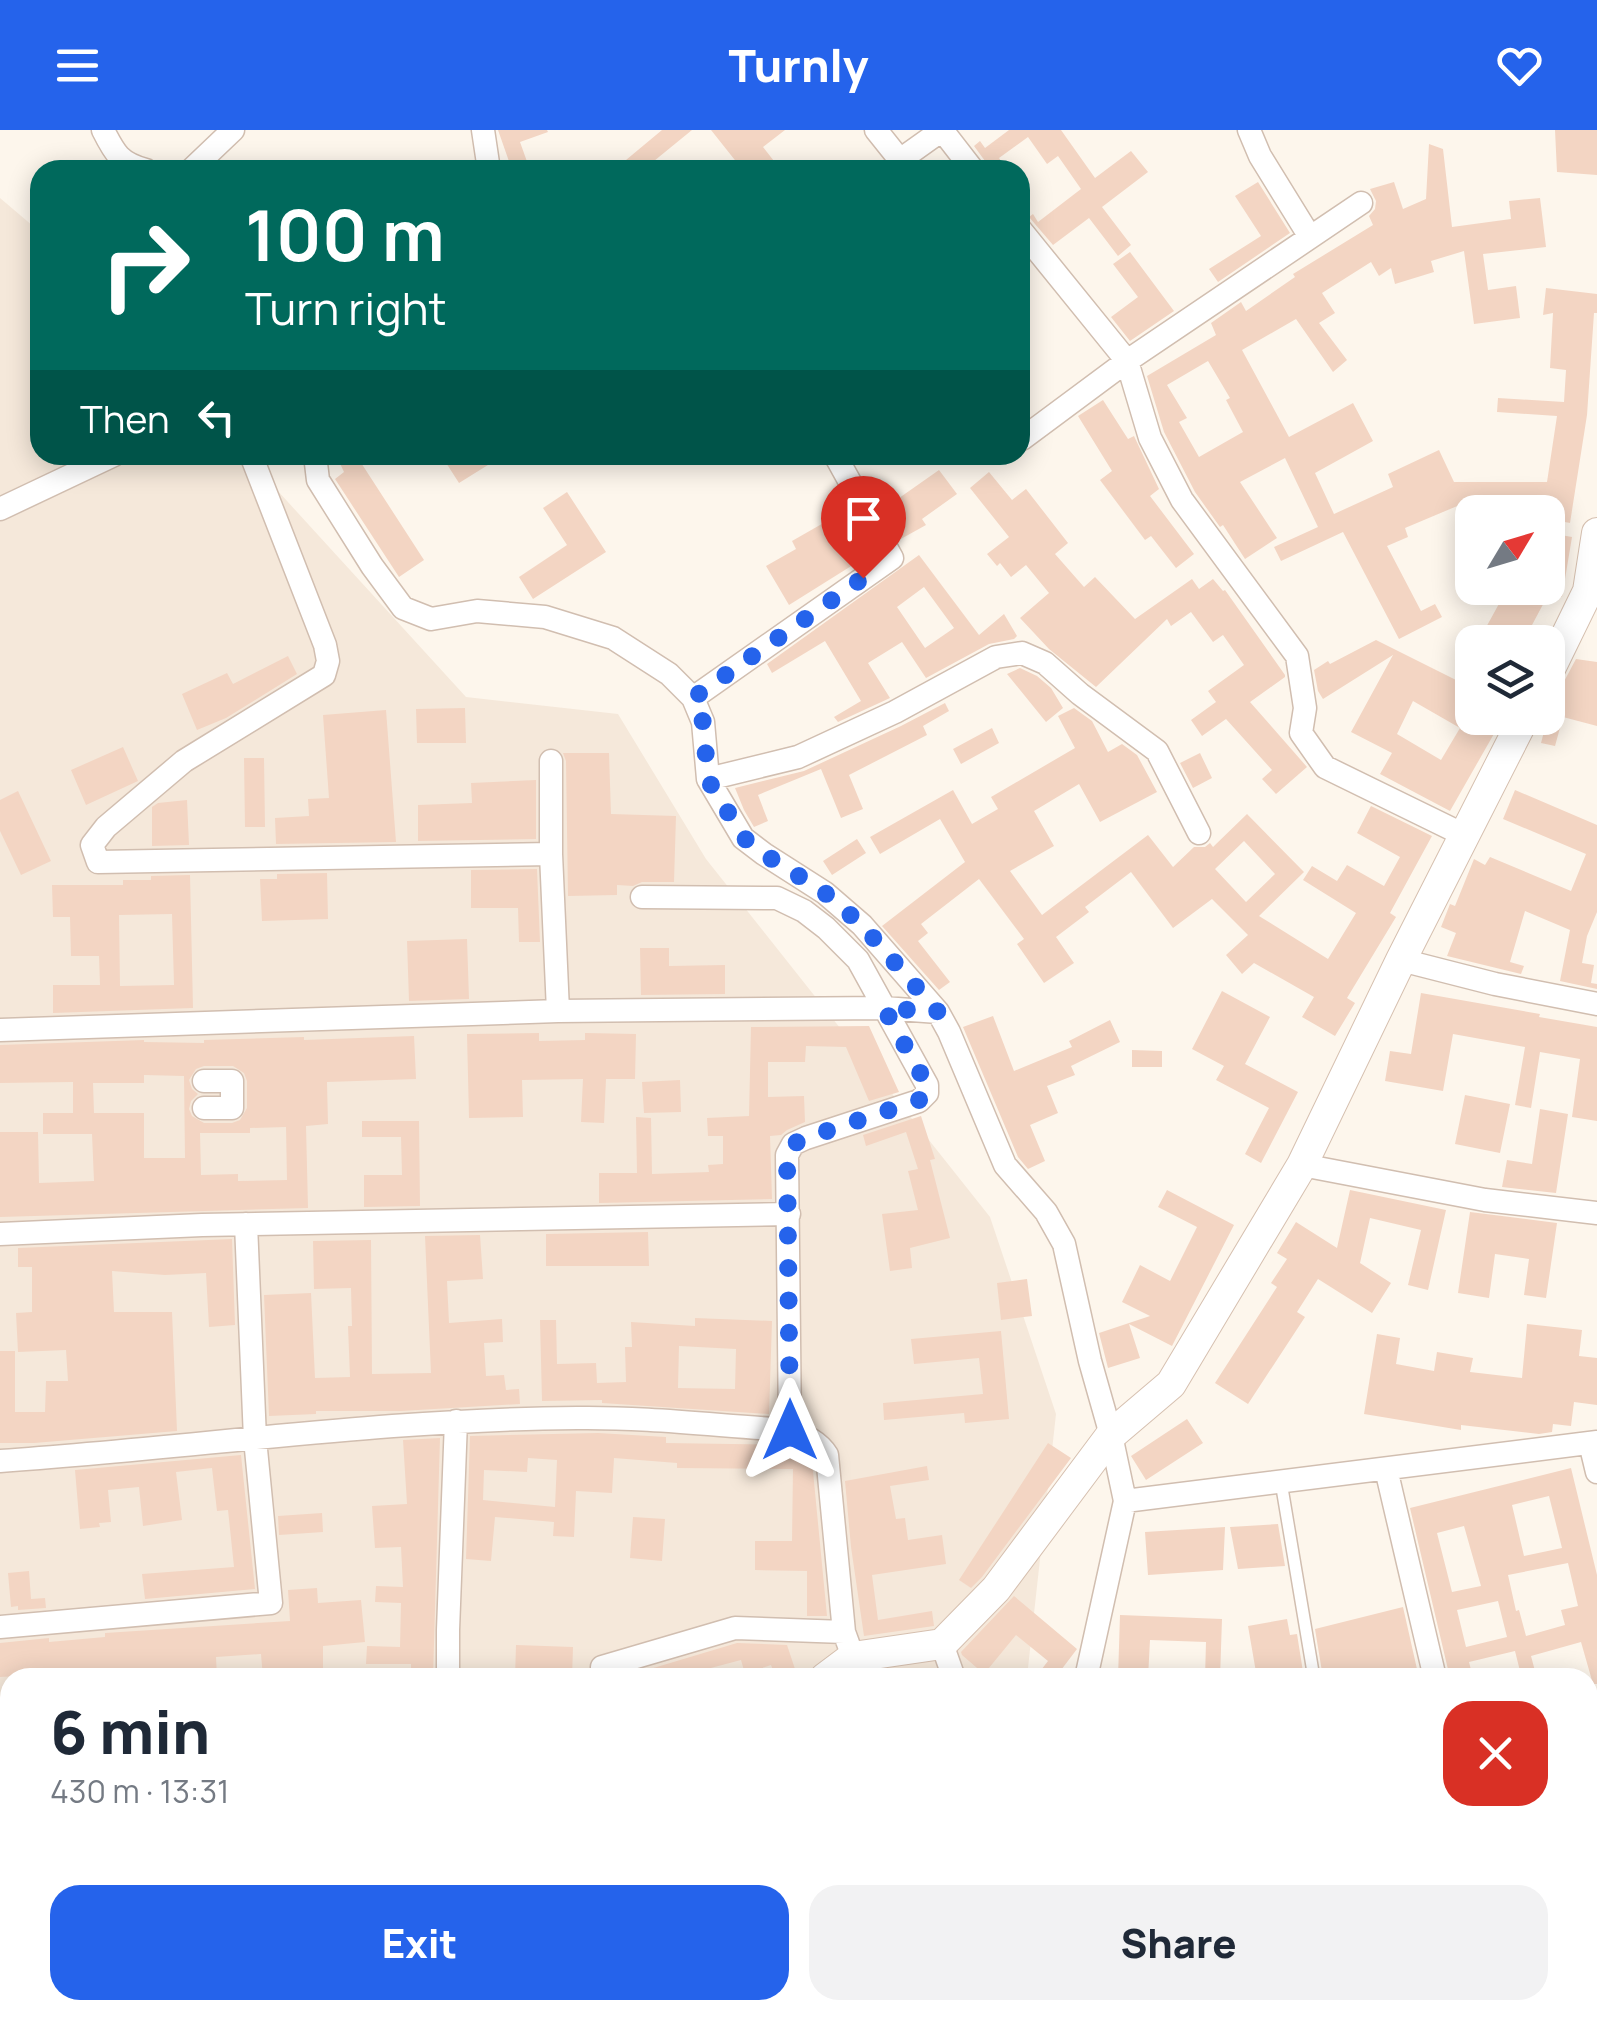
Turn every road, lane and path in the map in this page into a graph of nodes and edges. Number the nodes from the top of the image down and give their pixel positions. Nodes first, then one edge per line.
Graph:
1 (233, 130) edge
2 (483, 130) edge
3 (876, 130) edge
4 (942, 130) edge
5 (1249, 130) edge
6 (112, 135) edge
7 (129, 160) edge
8 (202, 160) edge
9 (488, 160) edge
10 (894, 160) edge
11 (903, 160) edge
12 (965, 160) edge
13 (1361, 203) dead end
14 (1310, 237) junction
15 (1030, 241) edge
16 (1127, 361) junction
17 (1030, 433) edge
18 (93, 465) edge
19 (254, 465) edge
20 (316, 465) edge
21 (841, 465) edge
22 (0, 510) edge
23 (1597, 533) edge
24 (1565, 638) edge
25 (693, 698) junction
26 (1515, 735) edge
27 (551, 762) dead end
28 (708, 780) junction
29 (1199, 834) dead end
30 (1464, 835) junction
31 (551, 854) junction
32 (642, 897) dead end
33 (1401, 960) junction
34 (1597, 1004) edge
35 (884, 1008) junction
36 (558, 1012) junction
37 (938, 1012) junction
38 (0, 1030) edge
39 (204, 1081) dead end
40 (204, 1108) dead end
41 (1302, 1165) junction
42 (1597, 1213) edge
43 (789, 1214) junction
44 (246, 1224) junction
45 (0, 1234) edge
46 (456, 1421) junction
47 (790, 1430) junction
48 (1111, 1435) junction
49 (254, 1439) junction
50 (1594, 1442) edge
51 (0, 1461) edge
52 (1386, 1469) junction
53 (1597, 1472) edge
54 (1281, 1482) junction
55 (1125, 1501) junction
56 (0, 1628) edge
57 (942, 1644) junction
58 (848, 1645) junction
59 (602, 1667) dead end
60 (448, 1668) edge
61 (833, 1668) edge
62 (950, 1668) edge
63 (1088, 1668) edge
64 (1312, 1668) edge
65 (1434, 1668) edge

1 - 8 street
2 - 9 street
3 - 10 street
4 - 11 street
4 - 12 street
5 - 14 street
6 - 7 street
13 - 14 street
14 - 16 street
15 - 16 street
16 - 17 street
16 - 30 street
18 - 22 street
19 - 31 street
20 - 25 street
21 - 25 street
23 - 24 street
25 - 28 street
26 - 30 street
27 - 31 street
28 - 29 street
28 - 37 street
30 - 33 street
31 - 36 street
32 - 35 street
33 - 34 street
33 - 41 street
35 - 36 street
35 - 37 street
35 - 43 street
36 - 38 street
37 - 48 street
39 - 40 street
41 - 42 street
41 - 48 street
43 - 44 street
43 - 47 street
44 - 45 street
44 - 49 street
46 - 47 street
46 - 49 street
46 - 60 street
47 - 58 street
48 - 55 street
48 - 57 street
49 - 51 street
49 - 56 street
50 - 52 street
50 - 53 street
52 - 54 street
52 - 65 street
54 - 55 street
54 - 64 lane
55 - 63 street
57 - 58 street
57 - 62 street
58 - 59 street
58 - 61 street

